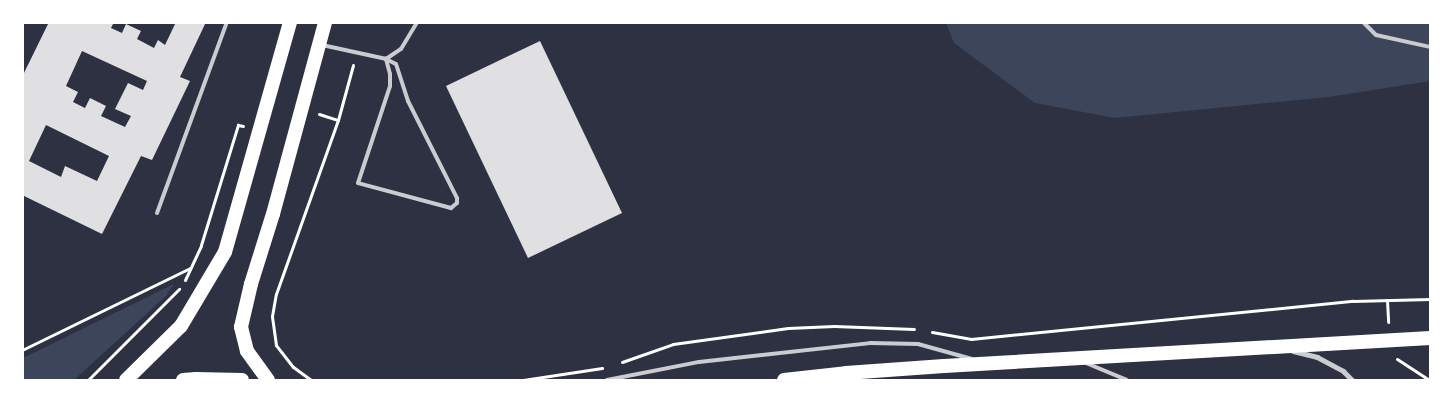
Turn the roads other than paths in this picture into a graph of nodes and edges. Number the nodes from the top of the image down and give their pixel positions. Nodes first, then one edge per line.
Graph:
1 (227, 22) edge
2 (290, 22) edge
3 (325, 22) edge
4 (417, 22) edge
5 (1363, 22) edge
6 (318, 44) junction
7 (1430, 47) edge
8 (386, 59) junction
9 (157, 213) dead end
10 (1430, 338) edge
11 (1278, 346) junction
12 (1077, 359) junction
13 (990, 364) junction
14 (126, 380) edge
15 (183, 380) edge
16 (242, 380) edge
17 (268, 380) edge
18 (607, 380) edge
19 (784, 380) edge
20 (1127, 380) edge
21 (1352, 380) edge

1 - 9 lane
2 - 14 highway
3 - 6 highway
4 - 8 lane
5 - 7 lane
6 - 8 lane
6 - 17 highway
8 - 8 lane
10 - 11 highway
11 - 12 highway
11 - 21 street
12 - 13 highway
12 - 20 lane
13 - 18 lane
13 - 19 highway
15 - 16 highway

